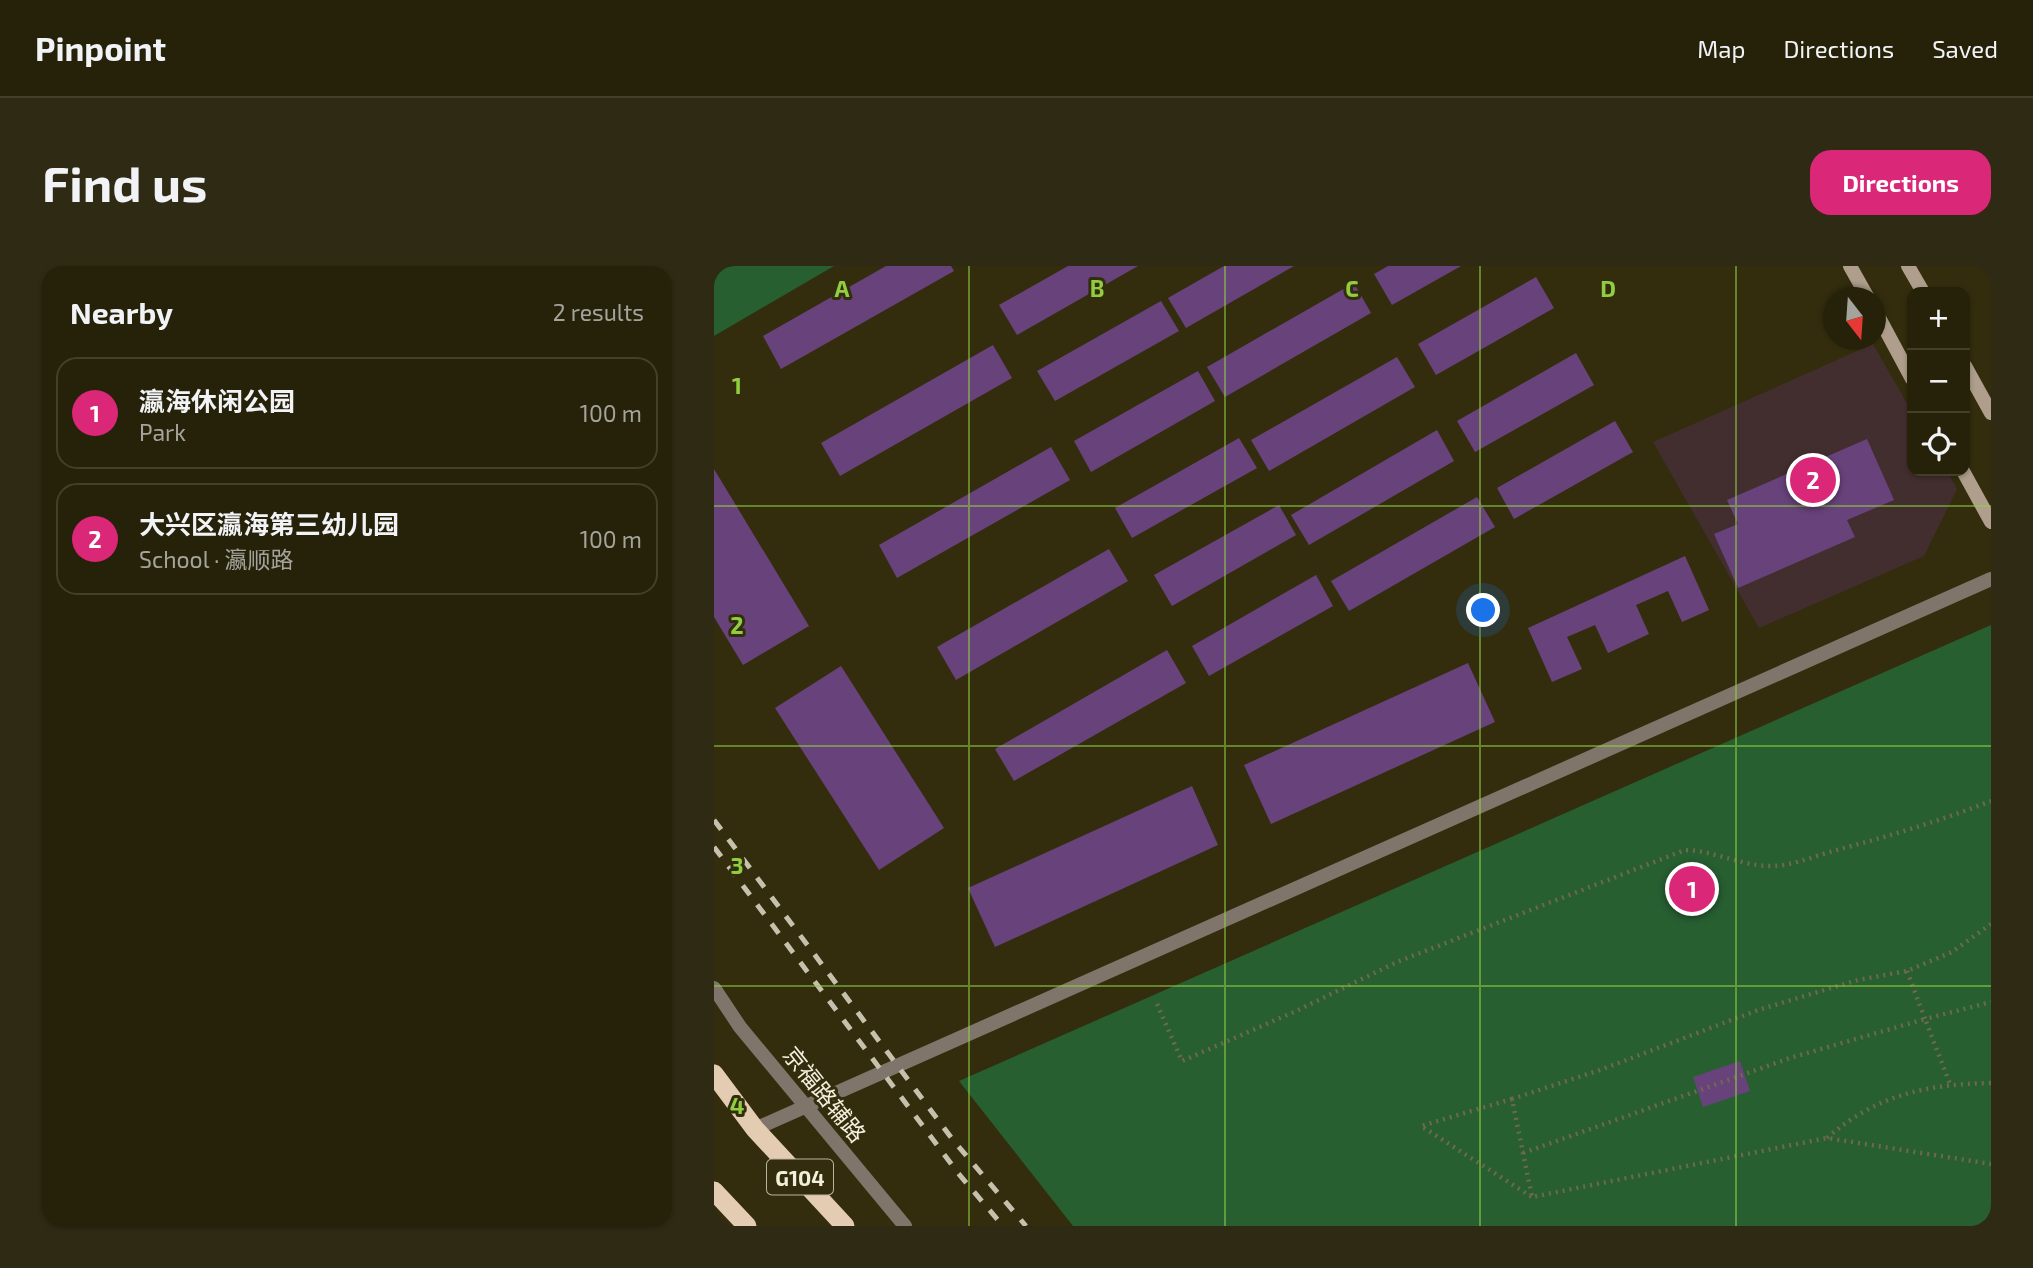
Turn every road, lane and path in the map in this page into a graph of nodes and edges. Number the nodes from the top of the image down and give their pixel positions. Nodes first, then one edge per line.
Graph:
1 (1850, 266) edge
2 (1908, 266) edge
3 (1862, 287) edge
4 (1920, 287) edge
5 (1886, 332) edge
6 (1907, 370) edge
7 (1970, 375) edge
8 (1991, 412) edge
9 (1966, 476) edge
10 (1991, 522) edge
11 (1991, 579) edge
12 (1991, 801) edge
13 (1991, 924) edge
14 (1907, 971) junction
15 (714, 988) edge
16 (1991, 1002) edge
17 (1157, 1004) dead end
18 (1925, 1019) junction
19 (714, 1074) edge
20 (1991, 1083) edge
21 (1950, 1084) junction
22 (1512, 1099) junction
23 (805, 1107) junction
24 (754, 1129) junction
25 (1827, 1138) junction
26 (1523, 1153) junction
27 (1991, 1164) edge
28 (714, 1191) edge
29 (1532, 1197) junction
30 (747, 1226) edge
31 (845, 1226) edge
32 (905, 1226) edge

1 - 3 main road
2 - 4 main road
5 - 6 main road
7 - 8 main road
9 - 10 main road
11 - 23 street
12 - 17 path
13 - 14 path
14 - 18 path
14 - 22 path
15 - 23 street, 京福路辅路
16 - 18 path
18 - 21 path
18 - 26 path
19 - 24 highway, G104
20 - 21 path
21 - 25 path
22 - 26 path
22 - 29 path
23 - 24 street
23 - 32 street, 京福路辅路
24 - 31 highway, G104
25 - 27 path
25 - 29 path
26 - 29 path
28 - 30 highway

